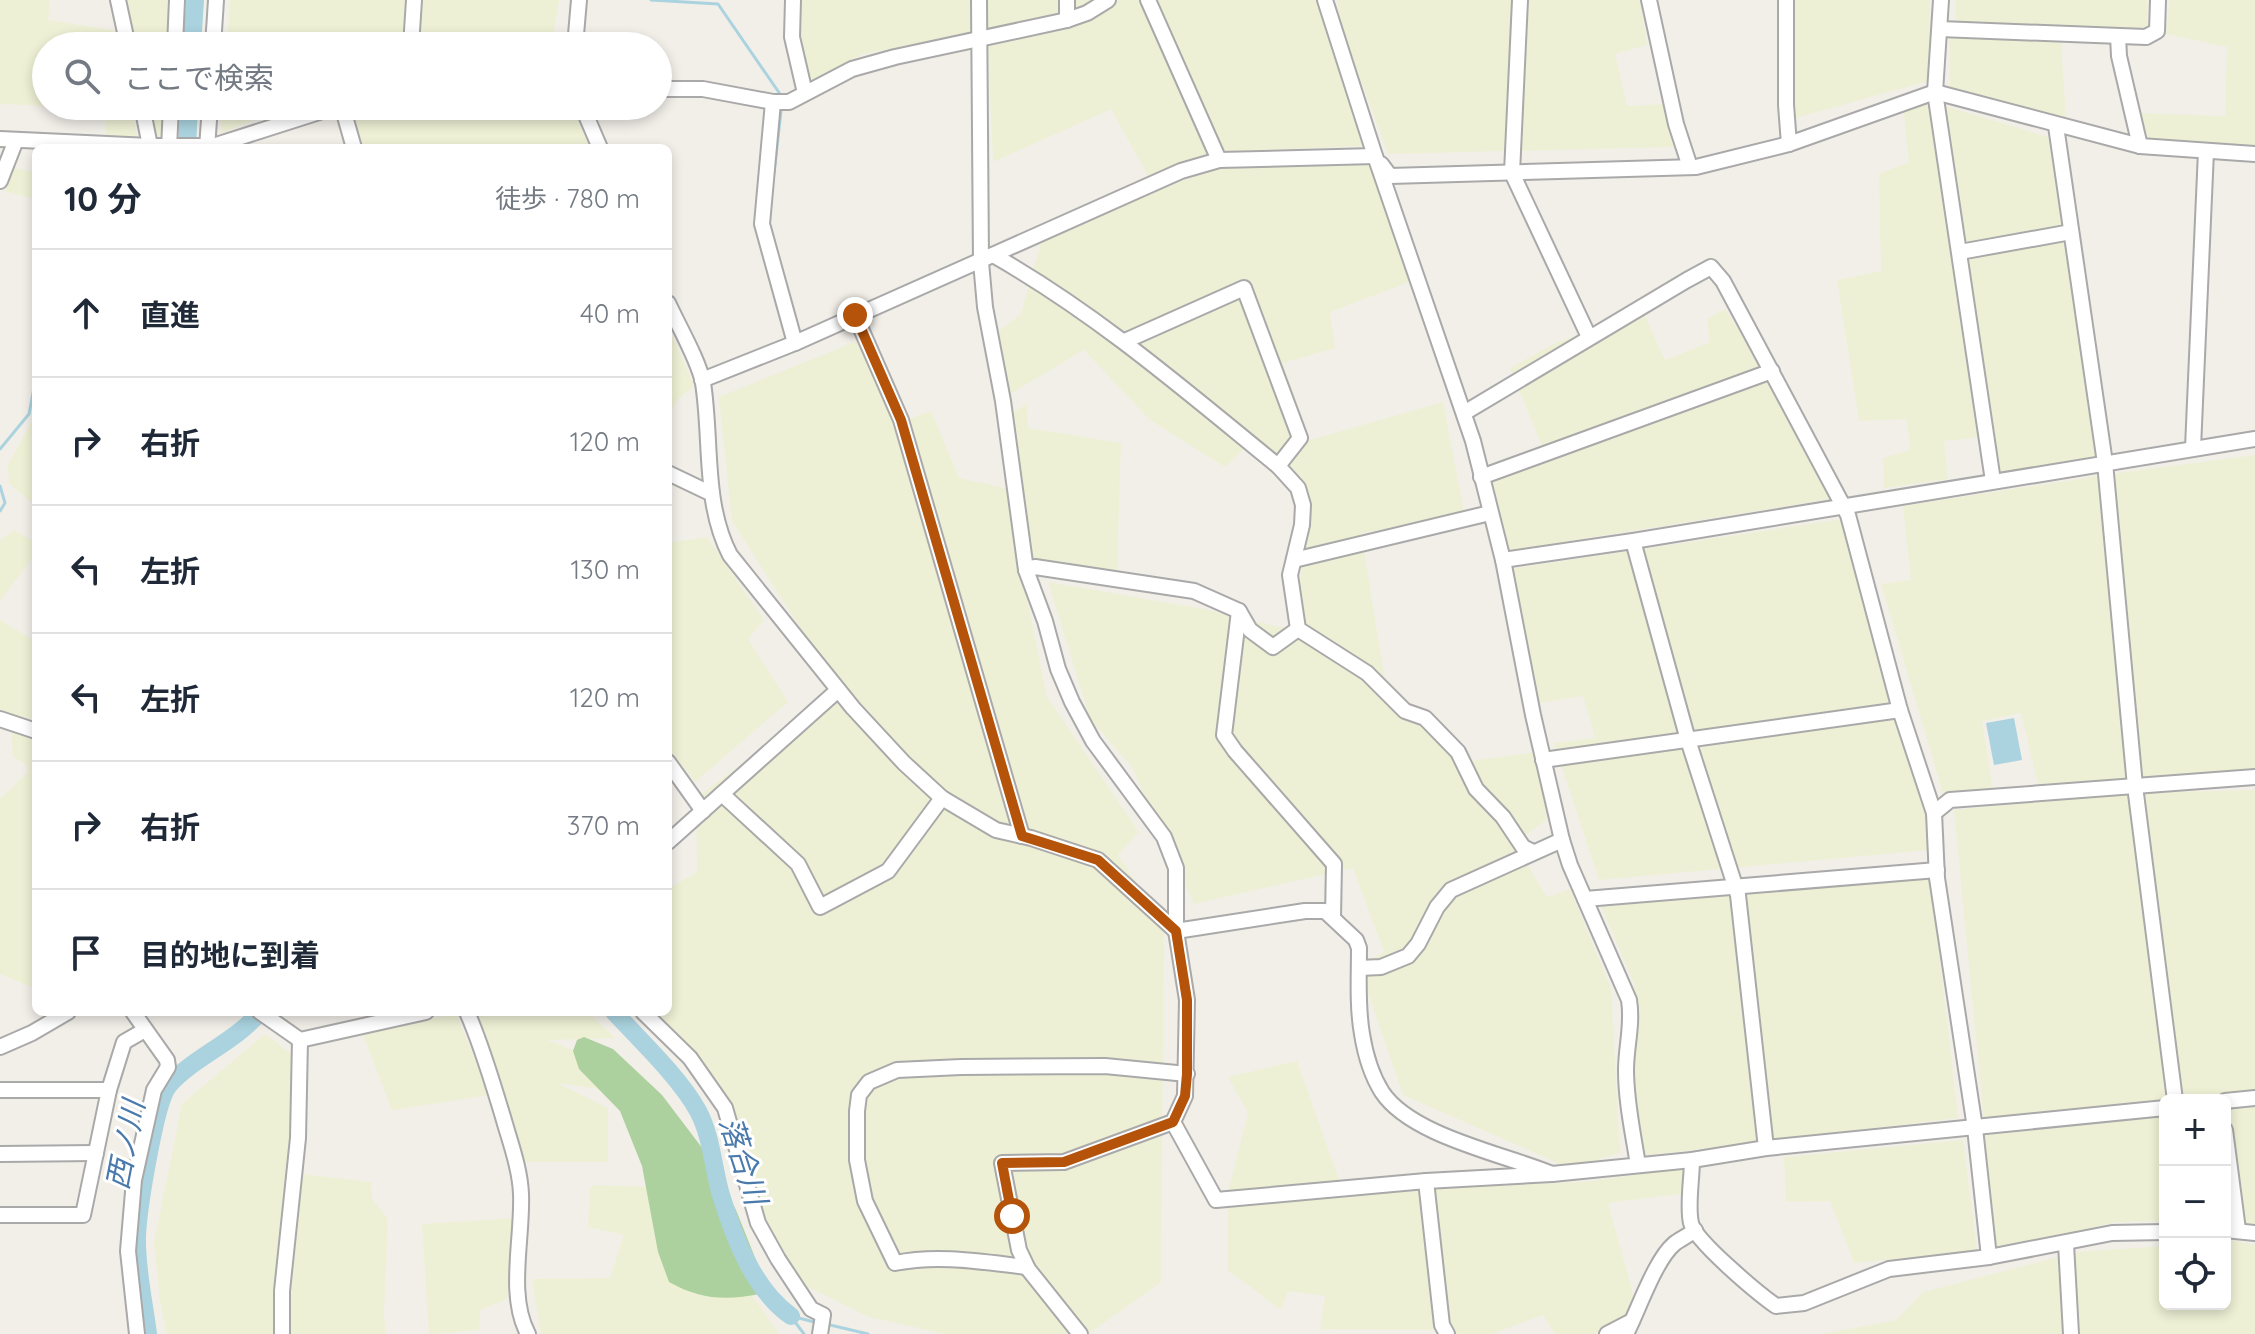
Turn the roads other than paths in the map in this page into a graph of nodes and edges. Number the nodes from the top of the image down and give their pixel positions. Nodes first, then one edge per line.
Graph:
1 (118, 0) edge
2 (177, 0) edge
3 (216, 0) edge
4 (414, 0) edge
5 (579, 0) edge
6 (793, 0) edge
7 (979, 0) edge
8 (1067, 0) edge
9 (1108, 0) edge
10 (1148, 0) edge
11 (1325, 0) edge
12 (1520, 0) edge
13 (1649, 0) edge
14 (1786, 0) edge
15 (1941, 0) edge
16 (2158, 0) edge
17 (1067, 20) junction
18 (1940, 29) junction
19 (125, 32) edge
20 (176, 32) edge
21 (214, 32) edge
22 (412, 32) edge
23 (576, 32) edge
24 (2118, 36) junction
25 (978, 40) junction
26 (672, 89) edge
27 (1935, 92) junction
28 (805, 93) junction
29 (773, 102) junction
30 (145, 120) edge
31 (171, 120) edge
32 (209, 120) edge
33 (295, 120) edge
34 (345, 120) edge
35 (588, 120) edge
36 (2056, 126) junction
37 (0, 139) edge
38 (16, 140) junction
39 (105, 144) edge
40 (150, 144) edge
41 (172, 144) edge
42 (208, 144) edge
43 (218, 144) edge
44 (353, 144) edge
45 (598, 144) edge
46 (1789, 144) junction
47 (2140, 146) junction
48 (2206, 151) junction
49 (2255, 154) edge
50 (1375, 156) junction
51 (1219, 160) junction
52 (1690, 167) junction
53 (1512, 173) junction
54 (0, 181) edge
55 (2071, 232) junction
56 (1960, 252) junction
57 (987, 258) junction
58 (672, 312) edge
59 (855, 315) junction
60 (1589, 337) junction
61 (1125, 341) junction
62 (795, 343) junction
63 (1772, 371) junction
64 (702, 380) junction
65 (1464, 413) junction
66 (2255, 439) edge
67 (2193, 448) junction
68 (2105, 463) junction
69 (1278, 466) junction
70 (672, 475) edge
71 (1481, 477) junction
72 (1993, 481) junction
73 (712, 494) junction
74 (1844, 507) junction
75 (1490, 513) junction
76 (1633, 541) junction
77 (1294, 560) junction
78 (1503, 560) junction
79 (1026, 570) junction
80 (1239, 611) junction
81 (1298, 629) junction
82 (838, 690) junction
83 (1900, 710) junction
84 (0, 719) edge
85 (32, 730) edge
86 (1688, 740) junction
87 (1543, 760) junction
88 (672, 768) edge
89 (2255, 777) edge
90 (2135, 786) junction
91 (722, 794) junction
92 (942, 798) junction
93 (703, 811) junction
94 (1934, 813) junction
95 (1022, 836) junction
96 (672, 838) edge
97 (1562, 840) junction
98 (1533, 852) junction
99 (1937, 870) junction
100 (1734, 886) junction
101 (1585, 899) junction
102 (1333, 917) junction
103 (1176, 931) junction
104 (1359, 968) junction
105 (61, 1016) edge
106 (136, 1016) edge
107 (265, 1016) edge
108 (408, 1016) edge
109 (469, 1016) edge
110 (647, 1016) edge
111 (145, 1030) junction
112 (300, 1040) junction
113 (0, 1047) edge
114 (1187, 1074) junction
115 (0, 1090) edge
116 (109, 1090) junction
117 (2174, 1094) edge
118 (2255, 1098) edge
119 (2231, 1100) edge
120 (2159, 1109) edge
121 (1173, 1122) junction
122 (1975, 1128) junction
123 (1766, 1148) junction
124 (96, 1153) junction
125 (0, 1154) edge
126 (1692, 1160) junction
127 (1638, 1165) junction
128 (2228, 1166) edge
129 (1552, 1174) junction
130 (1426, 1181) junction
131 (0, 1215) edge
132 (1695, 1230) junction
133 (2232, 1230) edge
134 (2159, 1232) edge
135 (2255, 1233) edge
136 (2066, 1244) junction
137 (1989, 1257) junction
138 (1027, 1267) junction
139 (820, 1328) edge
140 (1630, 1328) edge
141 (137, 1334) edge
142 (282, 1334) edge
143 (528, 1334) edge
144 (1080, 1334) edge
145 (1447, 1334) edge
146 (1607, 1334) edge
147 (2071, 1334) edge

1 - 19 street
2 - 20 street
3 - 21 street
4 - 22 street
5 - 23 street
6 - 28 street
7 - 25 street
8 - 17 street
9 - 17 street
10 - 51 street
11 - 50 street
12 - 53 street
13 - 52 street
14 - 46 street
15 - 18 street
16 - 24 street
17 - 25 street
18 - 24 street
18 - 27 street
24 - 47 street
25 - 28 street
25 - 57 street
26 - 29 street
27 - 36 street
27 - 46 street
27 - 56 street
28 - 29 street
29 - 62 street
30 - 40 street
31 - 41 street
32 - 42 street
33 - 43 street
34 - 44 street
35 - 45 street
36 - 47 street
36 - 55 street
37 - 38 street
38 - 39 street
38 - 54 street
46 - 52 street
47 - 48 street
48 - 49 street
48 - 67 street
50 - 51 street
50 - 53 street
50 - 65 street
51 - 57 street
52 - 53 street
53 - 60 street
55 - 56 street
55 - 68 street
56 - 72 street
57 - 59 street
57 - 61 street
57 - 79 street
58 - 64 street
59 - 62 street
59 - 95 street
60 - 63 street
60 - 65 street
61 - 69 street
61 - 69 street
62 - 64 street
63 - 71 street
63 - 74 street
64 - 73 street
65 - 71 street
66 - 67 street
67 - 68 street
68 - 72 street
68 - 90 street
69 - 77 street
70 - 73 street
71 - 75 street
72 - 74 street
73 - 82 street
74 - 76 street
74 - 83 street
75 - 77 street
75 - 78 street
76 - 78 street
76 - 86 street
77 - 81 street
78 - 87 street
79 - 80 street
79 - 103 street
80 - 81 street
80 - 102 street
81 - 98 street
82 - 91 street
82 - 92 street
83 - 86 street
83 - 94 street
84 - 85 street
86 - 87 street
86 - 100 street
87 - 97 street
88 - 93 street
89 - 90 street
90 - 94 street
90 - 117 street
91 - 92 street
91 - 93 street
92 - 95 street
93 - 96 street
94 - 99 street
95 - 103 street
97 - 98 street
97 - 101 street
98 - 104 street
99 - 100 street
99 - 122 street
100 - 101 street
100 - 123 street
101 - 127 street
102 - 103 street
102 - 104 street
103 - 114 street
104 - 129 street
105 - 113 street
106 - 111 street
107 - 112 street
108 - 112 street
109 - 143 street
110 - 139 street
111 - 116 street
111 - 141 street
112 - 142 street
114 - 121 street
114 - 138 street
115 - 116 street
116 - 124 street
118 - 119 street
120 - 122 street
121 - 130 street
121 - 138 street
122 - 123 street
122 - 137 street
123 - 126 street
124 - 125 street
124 - 131 street
126 - 127 street
126 - 132 street
127 - 129 street
128 - 133 street
129 - 130 street
130 - 145 street
132 - 137 street
132 - 140 street
133 - 135 street
134 - 136 street
136 - 137 street
136 - 147 street
138 - 144 street
140 - 146 street

